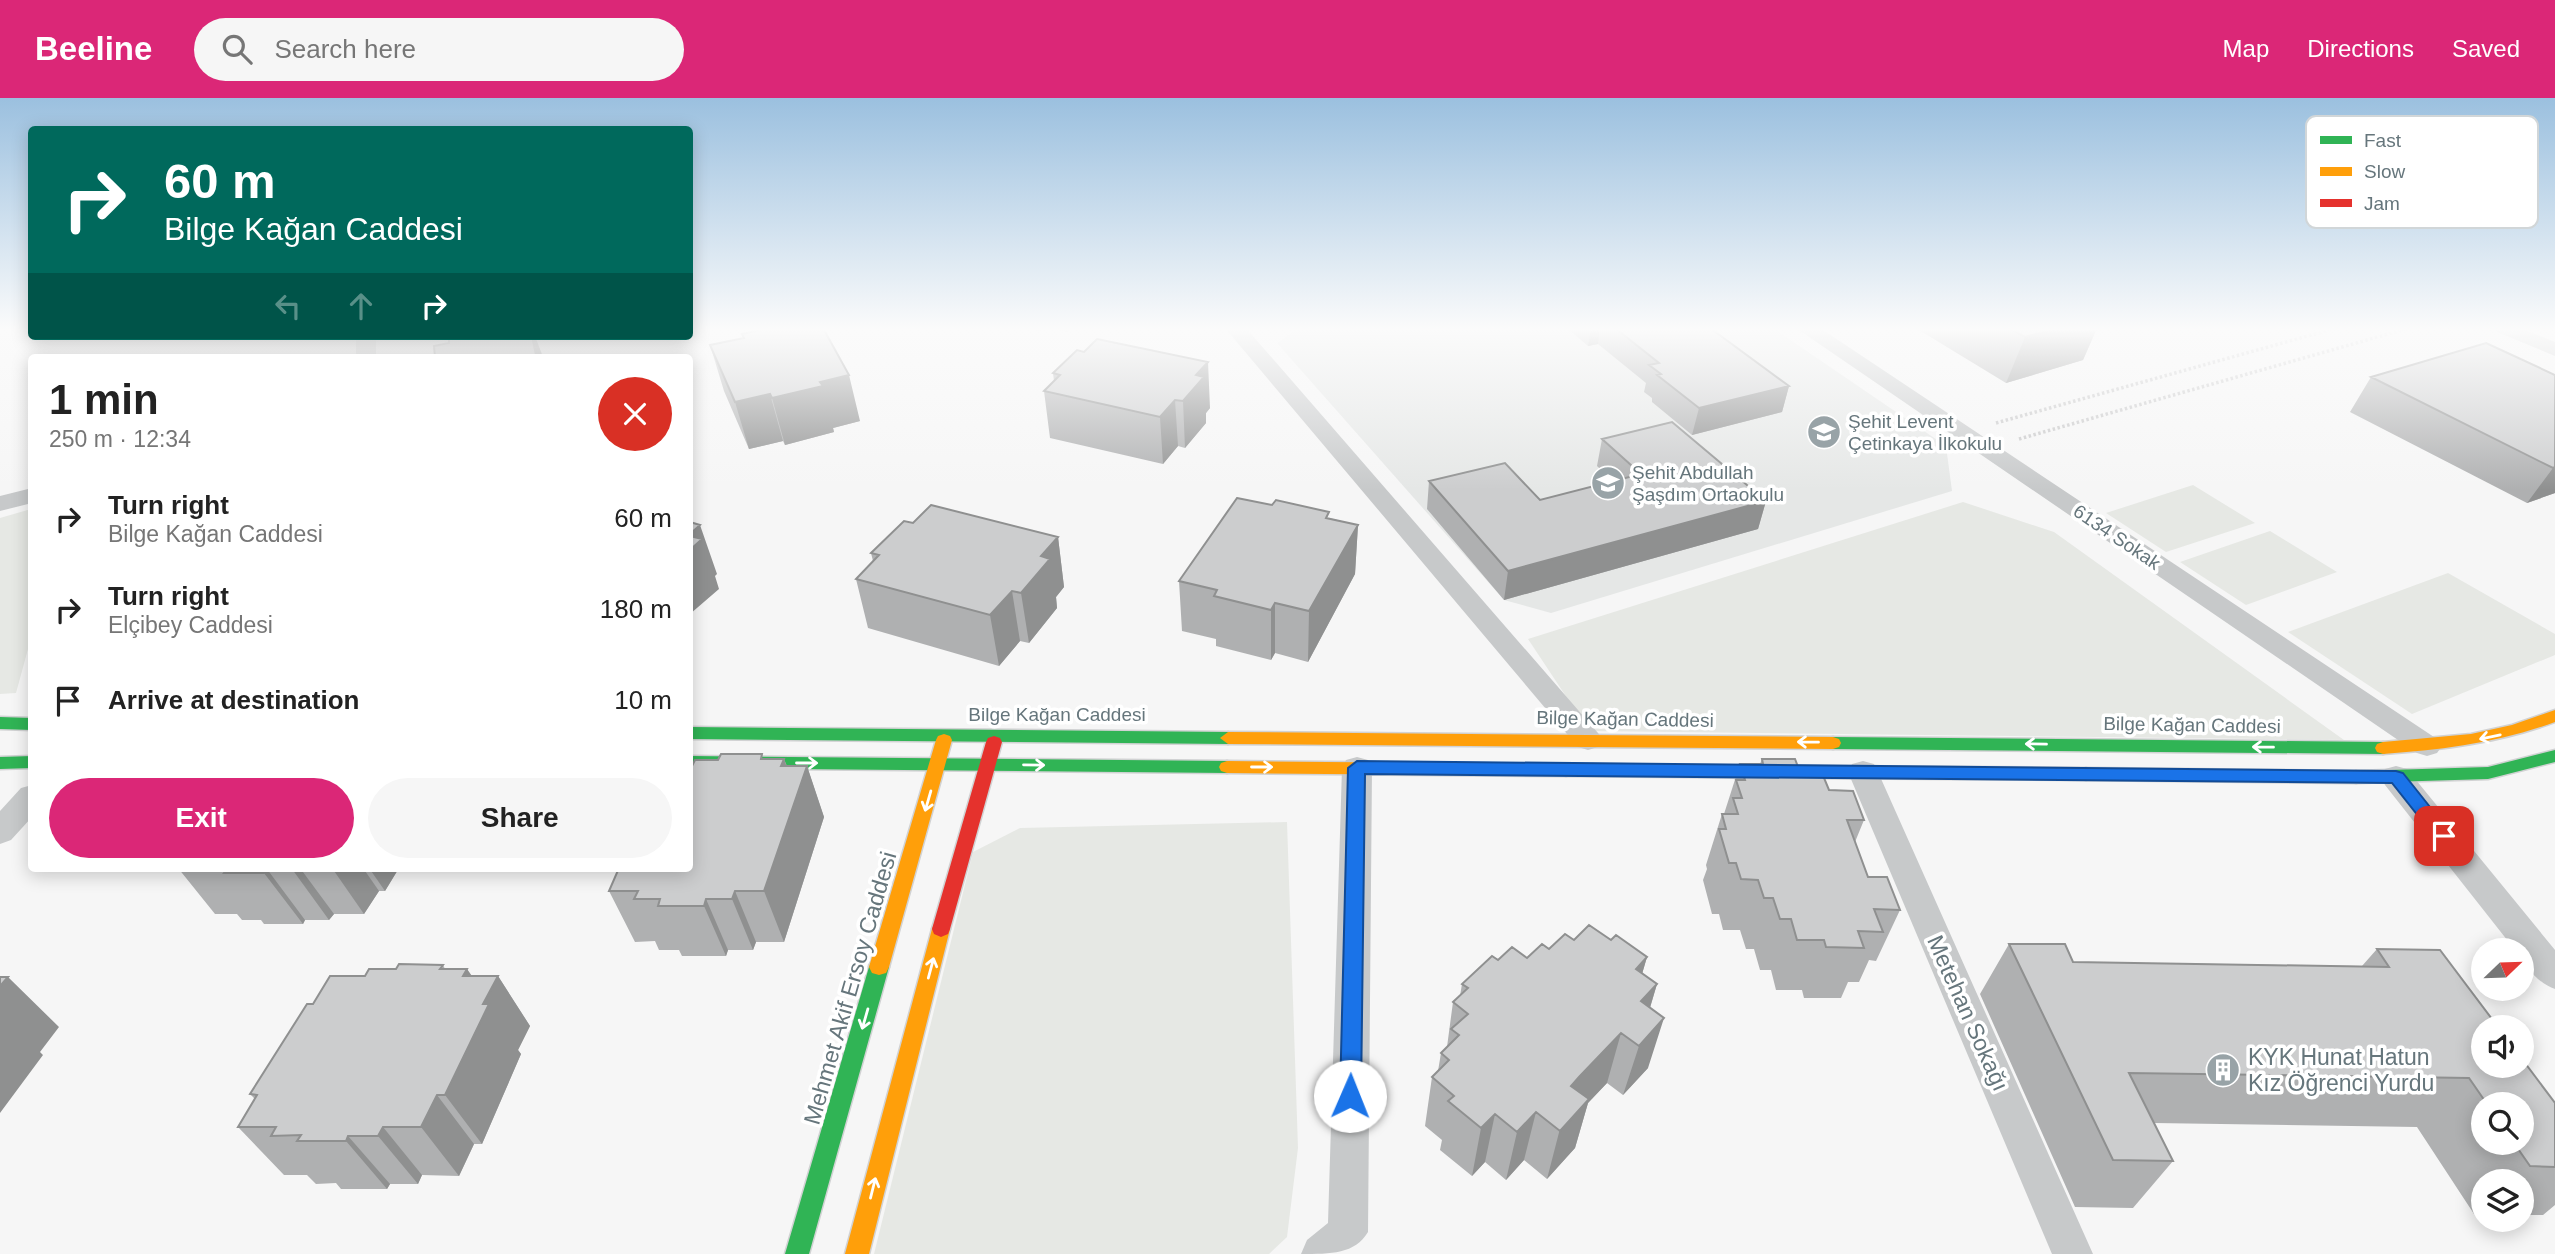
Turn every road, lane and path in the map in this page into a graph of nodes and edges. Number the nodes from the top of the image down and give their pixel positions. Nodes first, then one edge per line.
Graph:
1 (1282, 382) edge
2 (1886, 382) edge
3 (2141, 382) edge
4 (2220, 382) edge
5 (1961, 432) junction
6 (1986, 449) junction
7 (28, 496) edge
8 (0, 504) edge
9 (2555, 716) edge
10 (0, 723) edge
11 (28, 724) edge
12 (693, 733) edge
13 (945, 735) junction
14 (996, 735) junction
15 (1588, 740) junction
16 (2427, 746) junction
17 (2555, 756) edge
18 (28, 762) edge
19 (693, 762) edge
20 (0, 763) edge
21 (939, 764) junction
22 (989, 764) junction
23 (1357, 768) junction
24 (1863, 772) junction
25 (2396, 777) junction
26 (28, 800) edge
27 (0, 832) edge
28 (2555, 975) edge
29 (797, 1254) edge
30 (857, 1254) edge
31 (1321, 1254) edge
32 (2073, 1254) edge

1 - 15 street
2 - 5 street, 6134 Sokak
3 - 5 path
4 - 6 path
5 - 6 street, 6134 Sokak
6 - 16 street, 6134 Sokak
7 - 8 street
9 -> 16 street, Bilge Kağan Caddesi
10 - 11 street
12 - 13 street, Bilge Kağan Caddesi
13 - 14 street, Bilge Kağan Caddesi
13 - 21 street, Mehmet Akif Ersoy Caddesi
14 - 15 street, Bilge Kağan Caddesi
14 - 22 street
16 -> 15 street, Bilge Kağan Caddesi
17 - 25 street
18 - 20 street
19 -> 21 street
21 - 22 street
21 -> 29 street, Mehmet Akif Ersoy Caddesi
22 -> 23 street
30 -> 22 street
23 - 24 street
23 - 31 street
24 - 25 street
24 - 32 street, Metehan Sokağı
25 - 28 street
26 - 27 street

